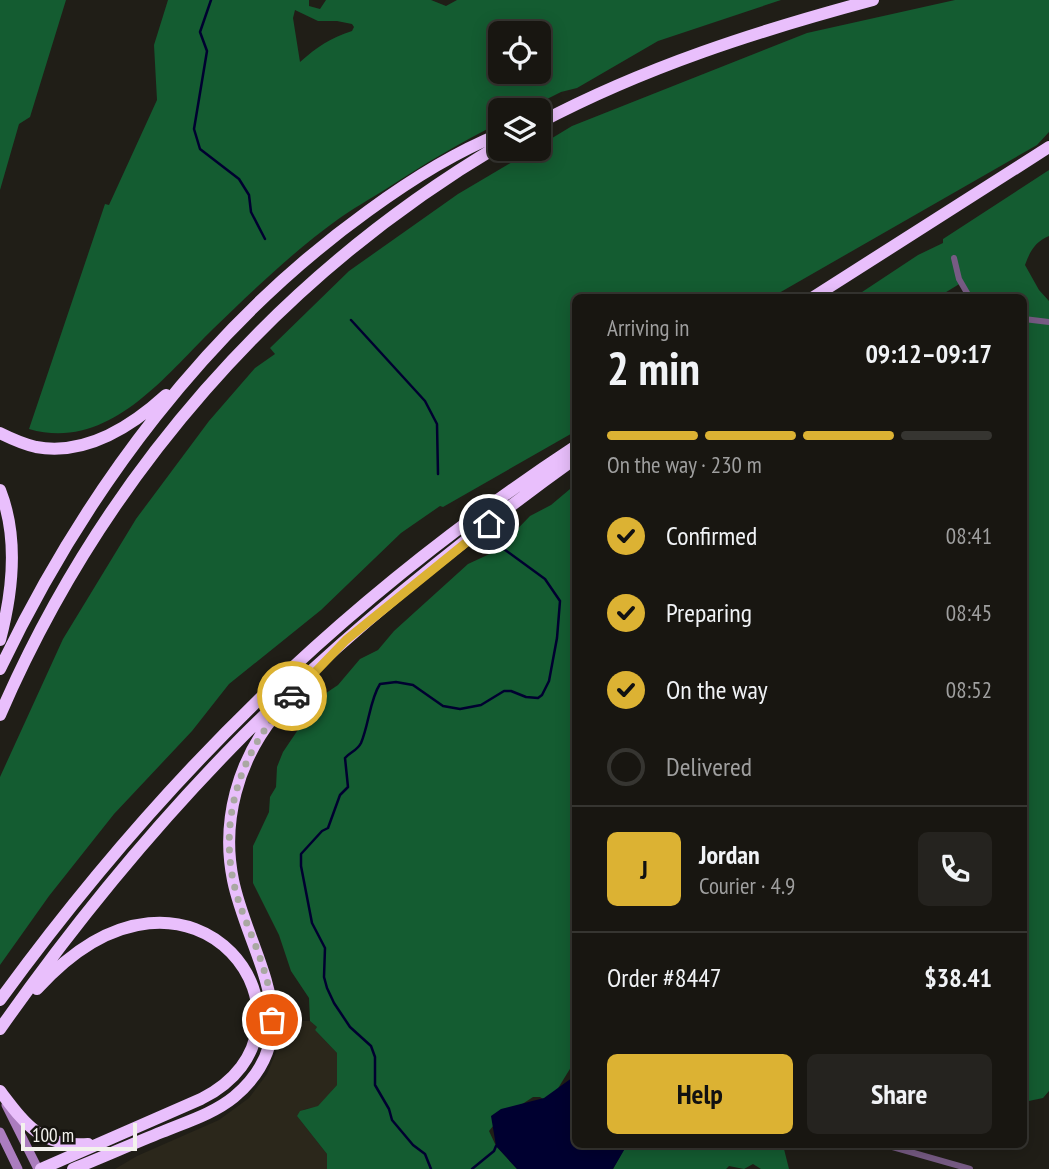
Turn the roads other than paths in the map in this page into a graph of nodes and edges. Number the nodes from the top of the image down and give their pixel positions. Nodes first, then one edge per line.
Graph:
1 (873, 0) edge
2 (551, 116) edge
3 (488, 140) edge
4 (1049, 147) edge
5 (488, 153) edge
6 (954, 258) dead end
7 (818, 294) edge
8 (968, 294) edge
9 (1027, 319) edge
10 (1049, 322) edge
11 (205, 359) junction
12 (0, 433) edge
13 (572, 449) edge
14 (572, 461) edge
15 (0, 490) edge
16 (0, 640) edge
17 (346, 640) junction
18 (0, 669) edge
19 (0, 716) edge
20 (0, 1000) edge
21 (0, 1030) edge
22 (0, 1092) edge
23 (0, 1132) edge
24 (106, 1140) junction
25 (896, 1148) edge
26 (120, 1149) junction
27 (18, 1169) edge
28 (40, 1169) edge
29 (73, 1169) edge
30 (95, 1169) edge
31 (970, 1169) edge

1 - 2 highway
3 - 11 highway
4 - 7 highway
5 - 19 highway
6 - 8 street
9 - 10 street
11 - 12 highway
11 - 18 highway
13 - 20 highway
14 - 17 highway
15 - 16 highway
17 - 21 highway
17 - 26 highway
21 - 24 highway
22 - 24 highway
22 - 28 main road
23 - 27 main road
24 - 28 highway
25 - 31 street
26 - 29 highway
26 - 30 highway

